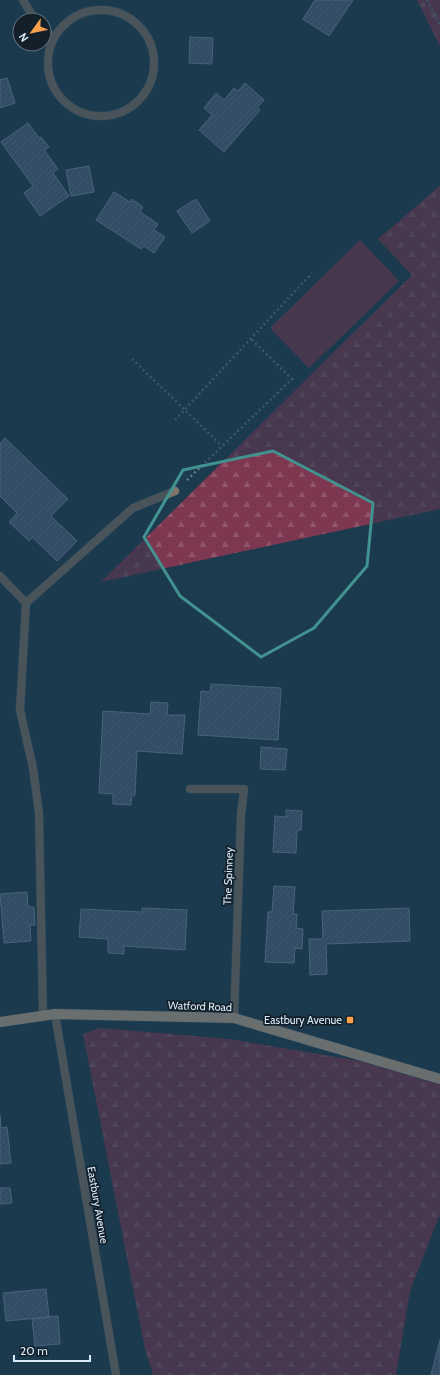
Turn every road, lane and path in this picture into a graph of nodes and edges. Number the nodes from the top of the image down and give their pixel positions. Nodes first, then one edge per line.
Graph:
1 (23, 0) edge
2 (427, 0) edge
3 (30, 12) edge
4 (440, 25) edge
5 (54, 38) joint
6 (312, 273) dead end
7 (251, 339) junction
8 (132, 359) dead end
9 (186, 409) junction
10 (175, 420) dead end
11 (222, 446) junction
12 (175, 491) joint
13 (0, 576) edge
14 (26, 603) junction
15 (190, 789) dead end
16 (55, 1014) junction
17 (43, 1017) junction
18 (234, 1018) junction
19 (0, 1022) edge
20 (440, 1079) edge
21 (116, 1375) edge

1 - 3 street
2 - 4 path
5 - 5 street
6 - 7 path
7 - 9 path
7 - 11 path
8 - 9 path
9 - 10 path
9 - 11 path
11 - 12 path
12 - 14 street
13 - 14 street
14 - 17 street
15 - 18 street, The Spinney
16 - 17 main road, Watford Road
16 - 18 main road, Watford Road
16 - 21 street, Eastbury Avenue
17 - 19 main road, Watford Road
18 - 20 main road, Watford Road

